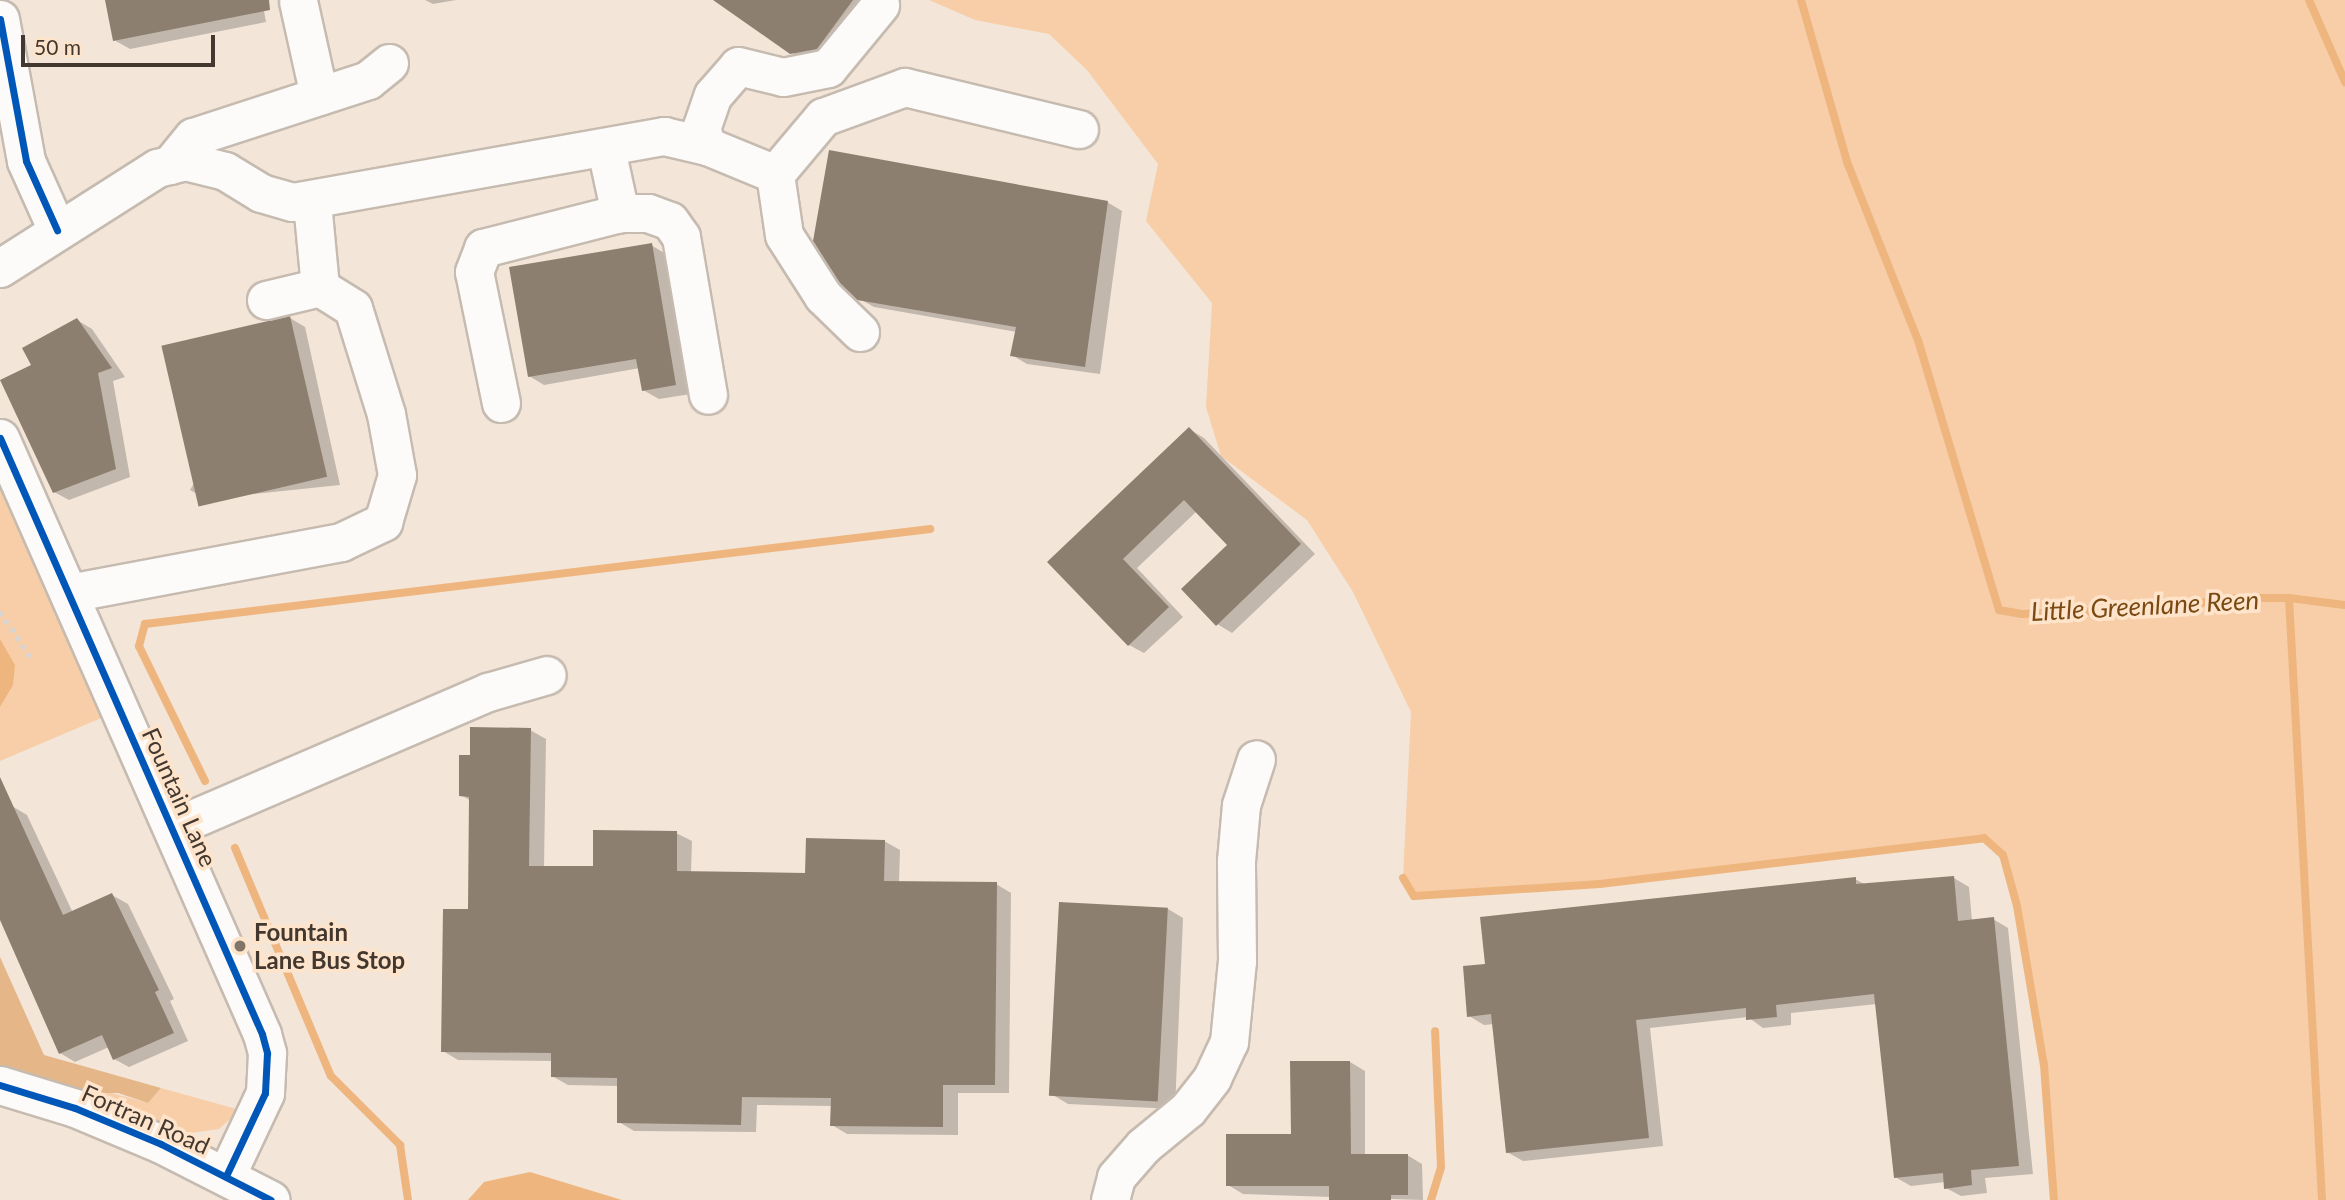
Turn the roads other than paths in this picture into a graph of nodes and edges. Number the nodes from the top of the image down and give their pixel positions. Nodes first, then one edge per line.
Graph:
1 (298, 1) edge
2 (880, 5) dead end
3 (0, 19) edge
4 (388, 63) dead end
5 (319, 96) junction
6 (1079, 129) dead end
7 (707, 146) junction
8 (606, 149) junction
9 (170, 165) junction
10 (775, 174) junction
11 (312, 202) junction
12 (620, 213) junction
13 (57, 230) junction
14 (0, 268) edge
15 (320, 287) junction
16 (266, 300) dead end
17 (860, 332) dead end
18 (708, 395) dead end
19 (501, 403) dead end
20 (0, 438) edge
21 (69, 593) junction
22 (547, 675) dead end
23 (1256, 759) dead end
24 (174, 827) junction
25 (0, 1086) edge
26 (226, 1176) junction
27 (271, 1200) edge
28 (1110, 1200) edge

1 - 5 street
2 - 7 street
3 - 13 street
4 - 5 street
5 - 9 street
6 - 10 street
7 - 8 street
7 - 10 street
8 - 11 street
8 - 12 street
9 - 11 street
9 - 13 street
10 - 17 street
11 - 15 street
12 - 18 street
12 - 19 street
13 - 14 street
15 - 16 street
15 - 21 street
20 - 21 street, Fountain Lane
21 - 24 street, Fountain Lane
22 - 24 street
23 - 28 street
24 - 26 street, Fountain Lane
25 - 26 street, Fortran Road
26 - 27 street, Fortran Road

